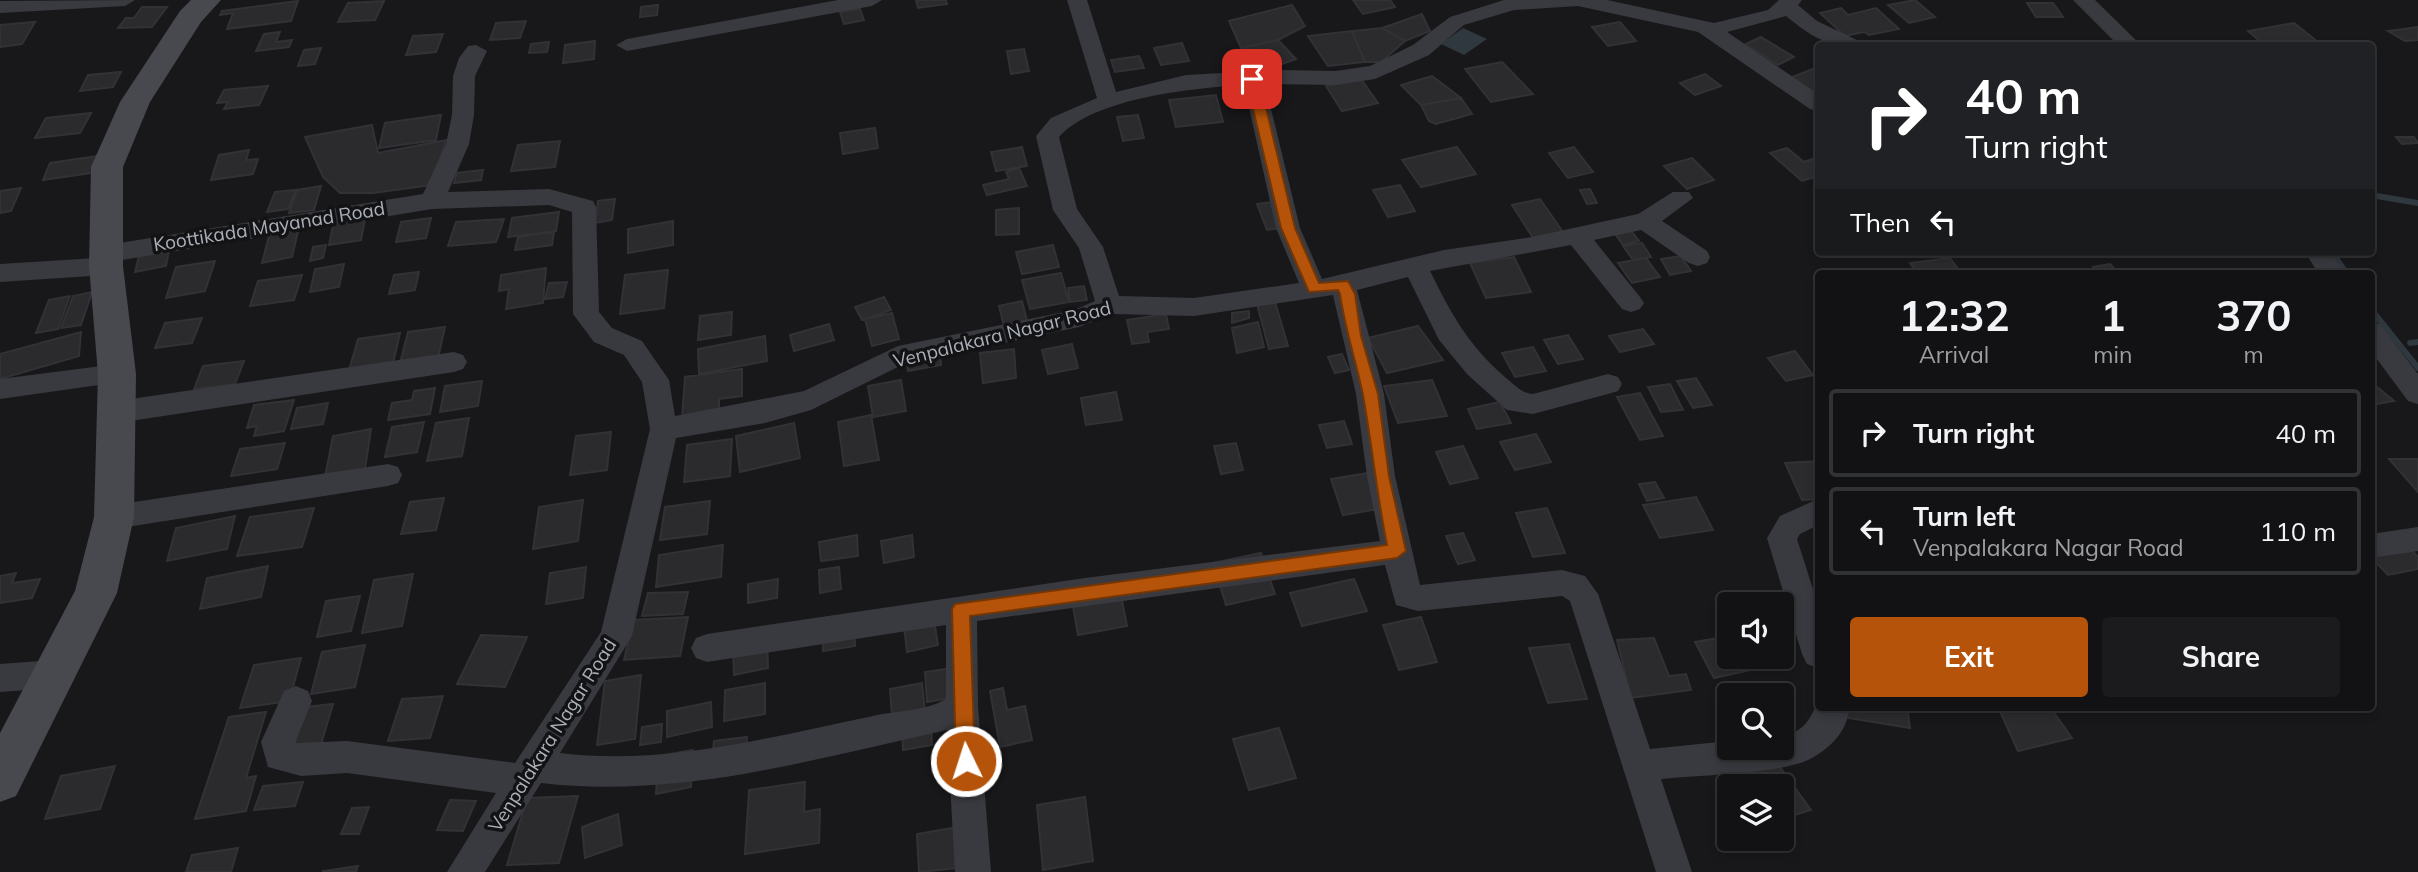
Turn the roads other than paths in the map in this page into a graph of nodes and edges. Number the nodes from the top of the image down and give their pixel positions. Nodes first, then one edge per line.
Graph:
1 (125, 0) edge
2 (207, 0) edge
3 (872, 0) edge
4 (1077, 0) edge
5 (1578, 0) edge
6 (2083, 0) edge
7 (1788, 3) edge
8 (0, 8) edge
9 (1705, 27) junction
10 (1843, 42) edge
11 (2128, 42) edge
12 (627, 45) dead end
13 (476, 51) dead end
14 (1252, 79) junction
15 (1115, 98) junction
16 (1815, 102) edge
17 (1681, 198) dead end
18 (432, 201) junction
19 (1645, 221) junction
20 (1577, 236) junction
21 (1698, 257) dead end
22 (106, 260) junction
23 (1415, 267) junction
24 (0, 273) edge
25 (1329, 287) junction
26 (1631, 303) dead end
27 (1109, 305) junction
28 (2375, 336) edge
29 (454, 362) dead end
30 (117, 374) junction
31 (2375, 375) edge
32 (2410, 383) edge
33 (1608, 384) dead end
34 (0, 389) edge
35 (117, 412) junction
36 (664, 429) junction
37 (388, 475) dead end
38 (1815, 512) edge
39 (114, 517) junction
40 (2418, 539) edge
41 (2375, 545) edge
42 (1397, 551) junction
43 (961, 609) junction
44 (1815, 644) edge
45 (707, 648) dead end
46 (54, 674) junction
47 (0, 678) edge
48 (296, 701) dead end
49 (962, 706) junction
50 (1832, 711) edge
51 (1639, 766) junction
52 (527, 773) junction
53 (0, 780) edge
54 (465, 872) edge
55 (973, 872) edge
56 (1674, 872) edge

1 - 8 street
2 - 22 main road
3 - 12 street
4 - 15 street
5 - 9 street
5 - 14 street
6 - 11 street
7 - 9 street
7 - 10 street
9 - 16 street
13 - 18 street
14 - 15 street
14 - 25 street
15 - 27 street
17 - 19 street
18 - 22 street, Koottikada Mayanad Road
18 - 36 street, Venpalakara Nagar Road
19 - 20 street
19 - 21 street
20 - 23 street, Venpalakara Nagar Road
20 - 26 street
22 - 24 street, Koottikada Mayanad Road
22 - 30 main road
23 - 25 street, Venpalakara Nagar Road
23 - 33 street
25 - 27 street, Venpalakara Nagar Road
25 - 42 street
27 - 36 street, Venpalakara Nagar Road
28 - 32 street
29 - 35 street
30 - 34 street
30 - 35 main road
31 - 32 street
35 - 39 main road
36 - 52 street, Venpalakara Nagar Road
37 - 39 street
38 - 44 street
39 - 46 main road
40 - 41 street
42 - 43 street
42 - 51 street
43 - 45 street
43 - 49 street
46 - 47 street
46 - 53 main road
48 - 52 street
49 - 52 street
49 - 55 street
50 - 51 street
51 - 56 street
52 - 54 street, Venpalakara Nagar Road

